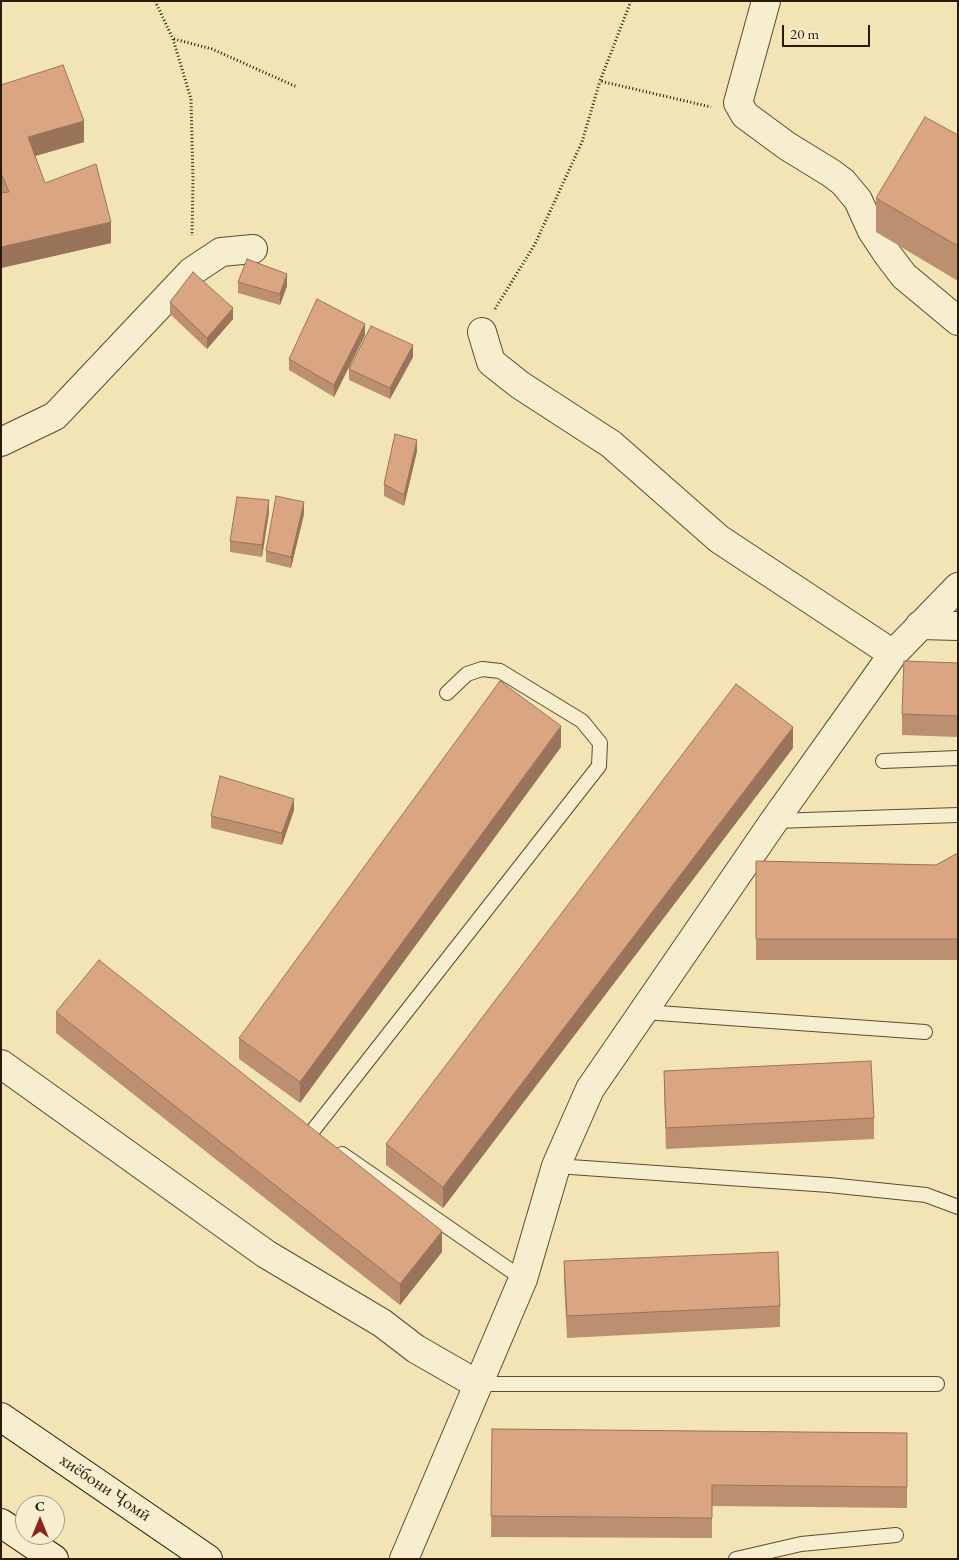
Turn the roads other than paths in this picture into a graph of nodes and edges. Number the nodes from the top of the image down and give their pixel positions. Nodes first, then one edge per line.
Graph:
1 (766, 1) edge
2 (253, 249) dead end
3 (958, 321) edge
4 (482, 332) road end
5 (1, 442) edge
6 (958, 587) edge
7 (920, 625) junction
8 (958, 626) edge
9 (892, 654) junction
10 (447, 693) dead end
11 (958, 758) edge
12 (883, 761) dead end
13 (958, 815) edge
14 (774, 821) junction
15 (644, 1012) junction
16 (925, 1032) dead end
17 (1, 1064) edge
18 (556, 1166) junction
19 (958, 1207) edge
20 (522, 1279) junction
21 (477, 1384) junction
22 (937, 1384) dead end
23 (1, 1417) edge
24 (1, 1523) edge
25 (896, 1535) dead end
26 (54, 1559) edge
27 (208, 1559) edge
28 (404, 1559) edge
29 (736, 1559) edge

1 - 3 street
2 - 5 street
4 - 9 street
6 - 7 street
7 - 8 street
7 - 9 street
9 - 14 street
10 - 20 lane
11 - 12 lane
13 - 14 lane
14 - 15 street
15 - 16 lane
15 - 18 street
17 - 21 street
18 - 19 lane
18 - 20 street
20 - 21 street
21 - 22 lane
21 - 28 street
23 - 27 street, хиёбони Ҷомӣ
24 - 26 street
25 - 29 lane

